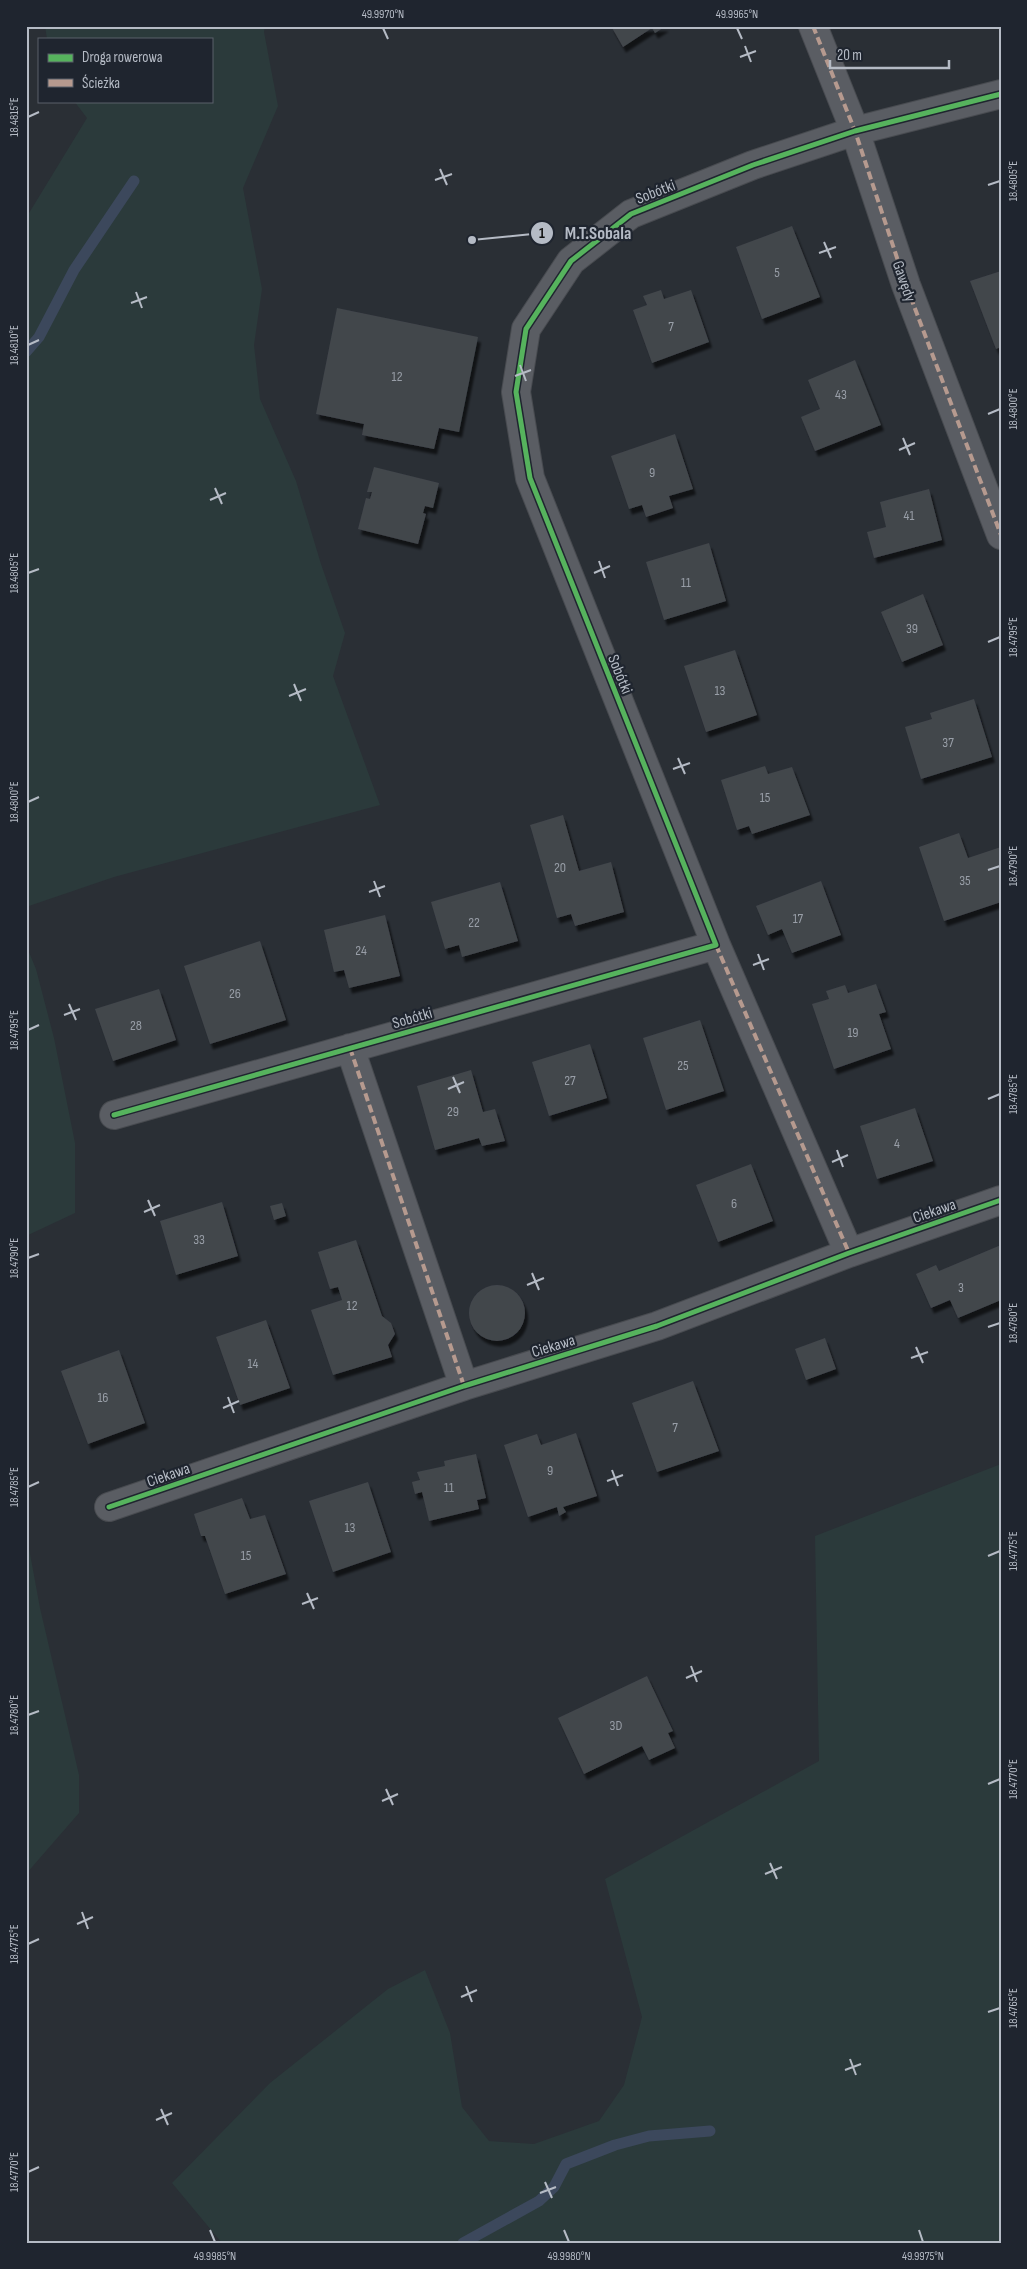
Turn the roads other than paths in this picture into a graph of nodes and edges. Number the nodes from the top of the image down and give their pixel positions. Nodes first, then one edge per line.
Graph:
1 (813, 26) edge
2 (1001, 94) edge
3 (855, 131) junction
4 (1001, 535) edge
5 (716, 945) junction
6 (350, 1048) junction
7 (114, 1115) dead end
8 (1001, 1200) edge
9 (848, 1253) junction
10 (464, 1386) junction
11 (110, 1507) dead end

1 - 3 street, Gawędy
2 - 3 street, Sobótki
3 - 4 street, Gawędy
3 - 5 street, Sobótki
5 - 6 street, Sobótki
5 - 9 street
6 - 7 street, Sobótki
6 - 10 street
8 - 9 street, Ciekawa
9 - 10 street, Ciekawa
10 - 11 street, Ciekawa

